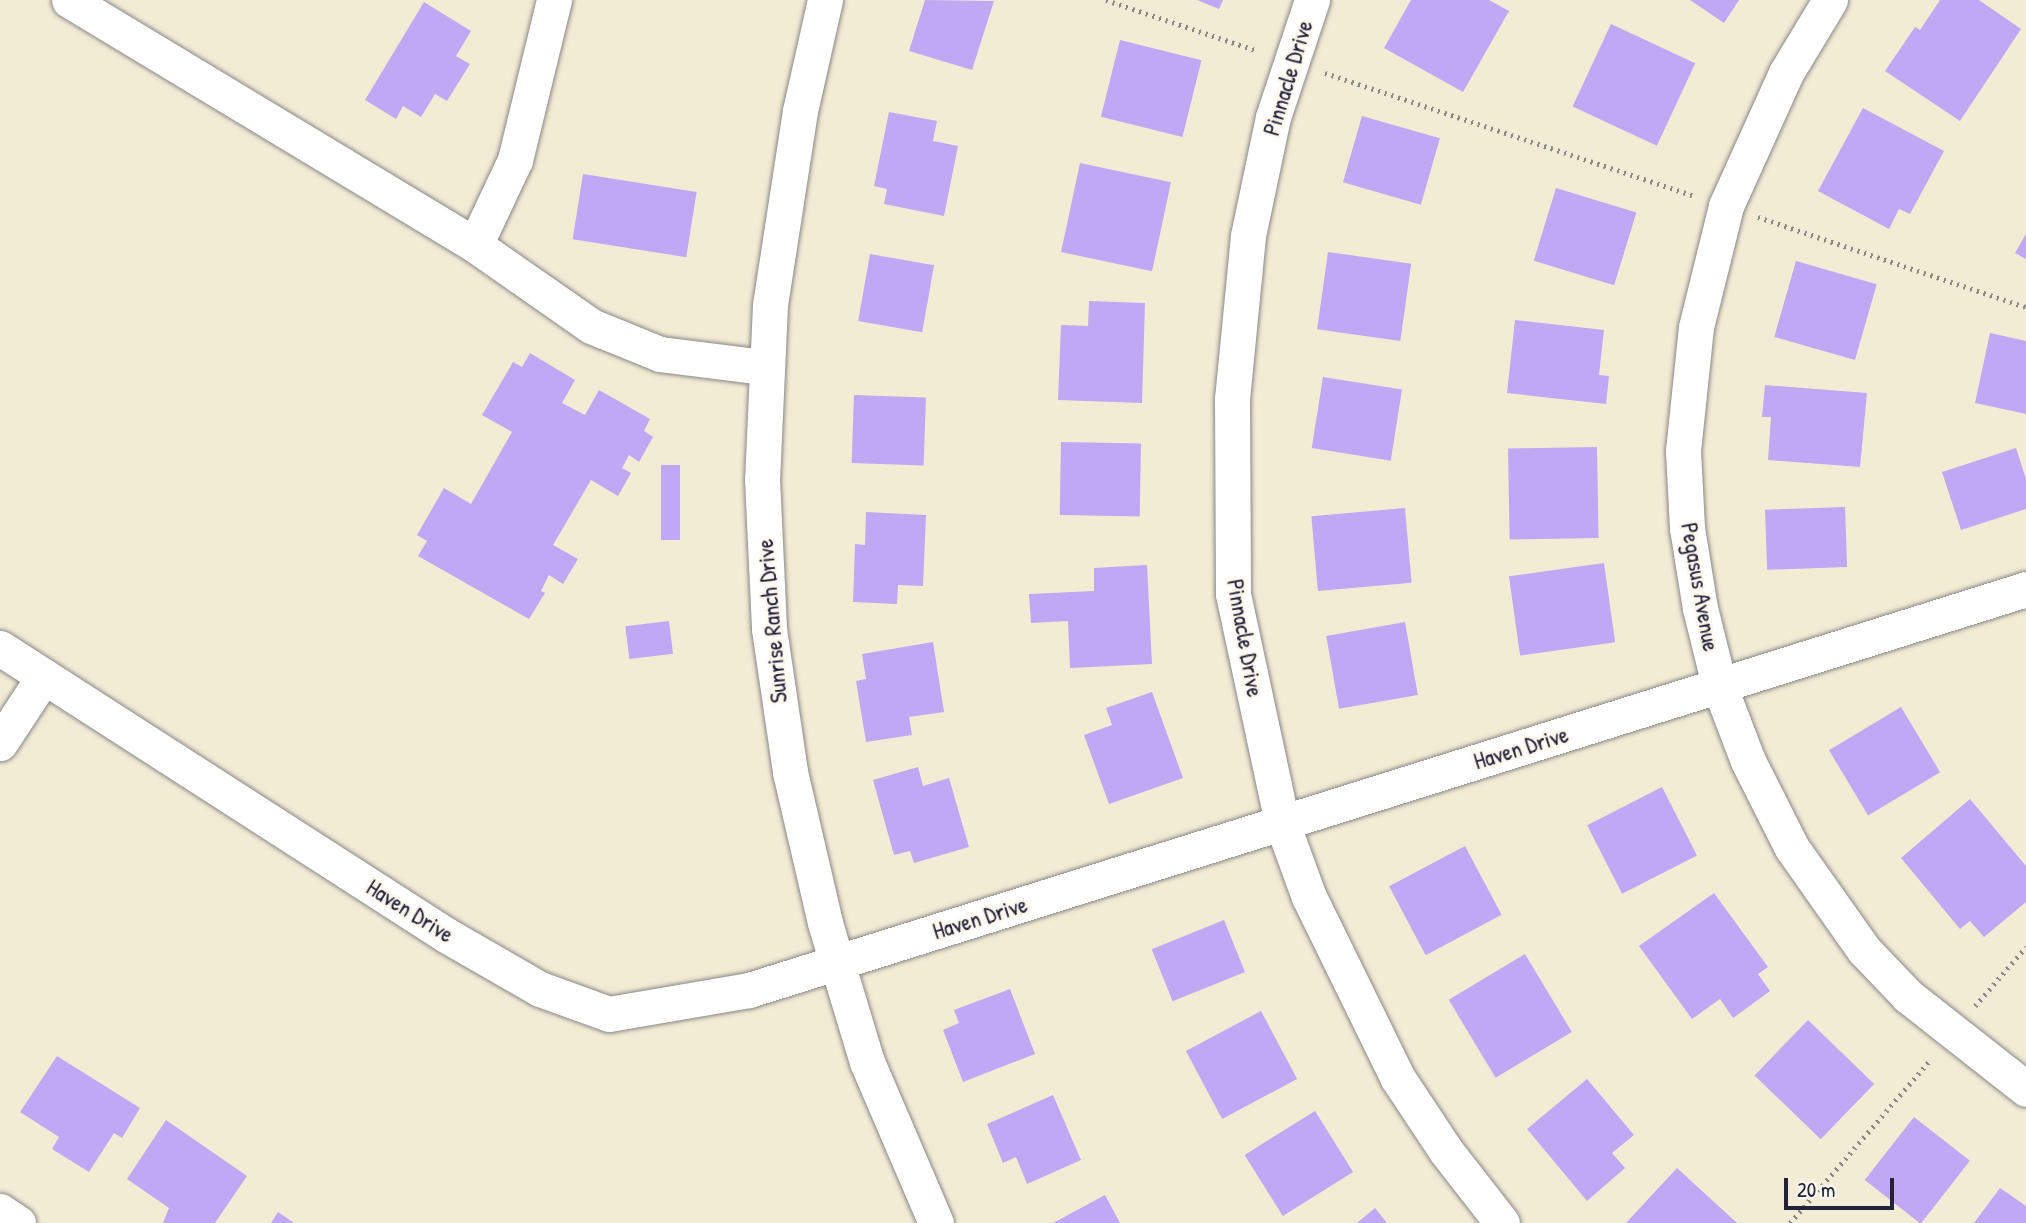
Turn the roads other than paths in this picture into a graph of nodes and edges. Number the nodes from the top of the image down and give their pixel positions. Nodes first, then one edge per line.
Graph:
1 (69, 0) edge
2 (554, 0) edge
3 (825, 0) edge
4 (1312, 0) edge
5 (1830, 0) edge
6 (475, 246) junction
7 (765, 367) junction
8 (2026, 589) edge
9 (0, 648) edge
10 (44, 676) junction
11 (1719, 685) junction
12 (0, 743) edge
13 (1282, 823) junction
14 (836, 963) junction
15 (2026, 1089) edge
16 (0, 1211) edge
17 (18, 1223) edge
18 (936, 1223) edge
19 (1502, 1223) edge

1 - 6 street
2 - 6 street
3 - 7 street, Sunrise Ranch Drive
4 - 13 street, Pinnacle Drive
5 - 11 street, Pegasus Avenue
6 - 7 street
7 - 14 street, Sunrise Ranch Drive
8 - 11 street, Haven Drive
9 - 10 street, Haven Drive
10 - 12 street
10 - 14 street, Haven Drive
11 - 13 street, Haven Drive
11 - 15 street, Pegasus Avenue
13 - 14 street, Haven Drive
13 - 19 street, Pinnacle Drive
14 - 18 street, Sunrise Ranch Drive
16 - 17 street

